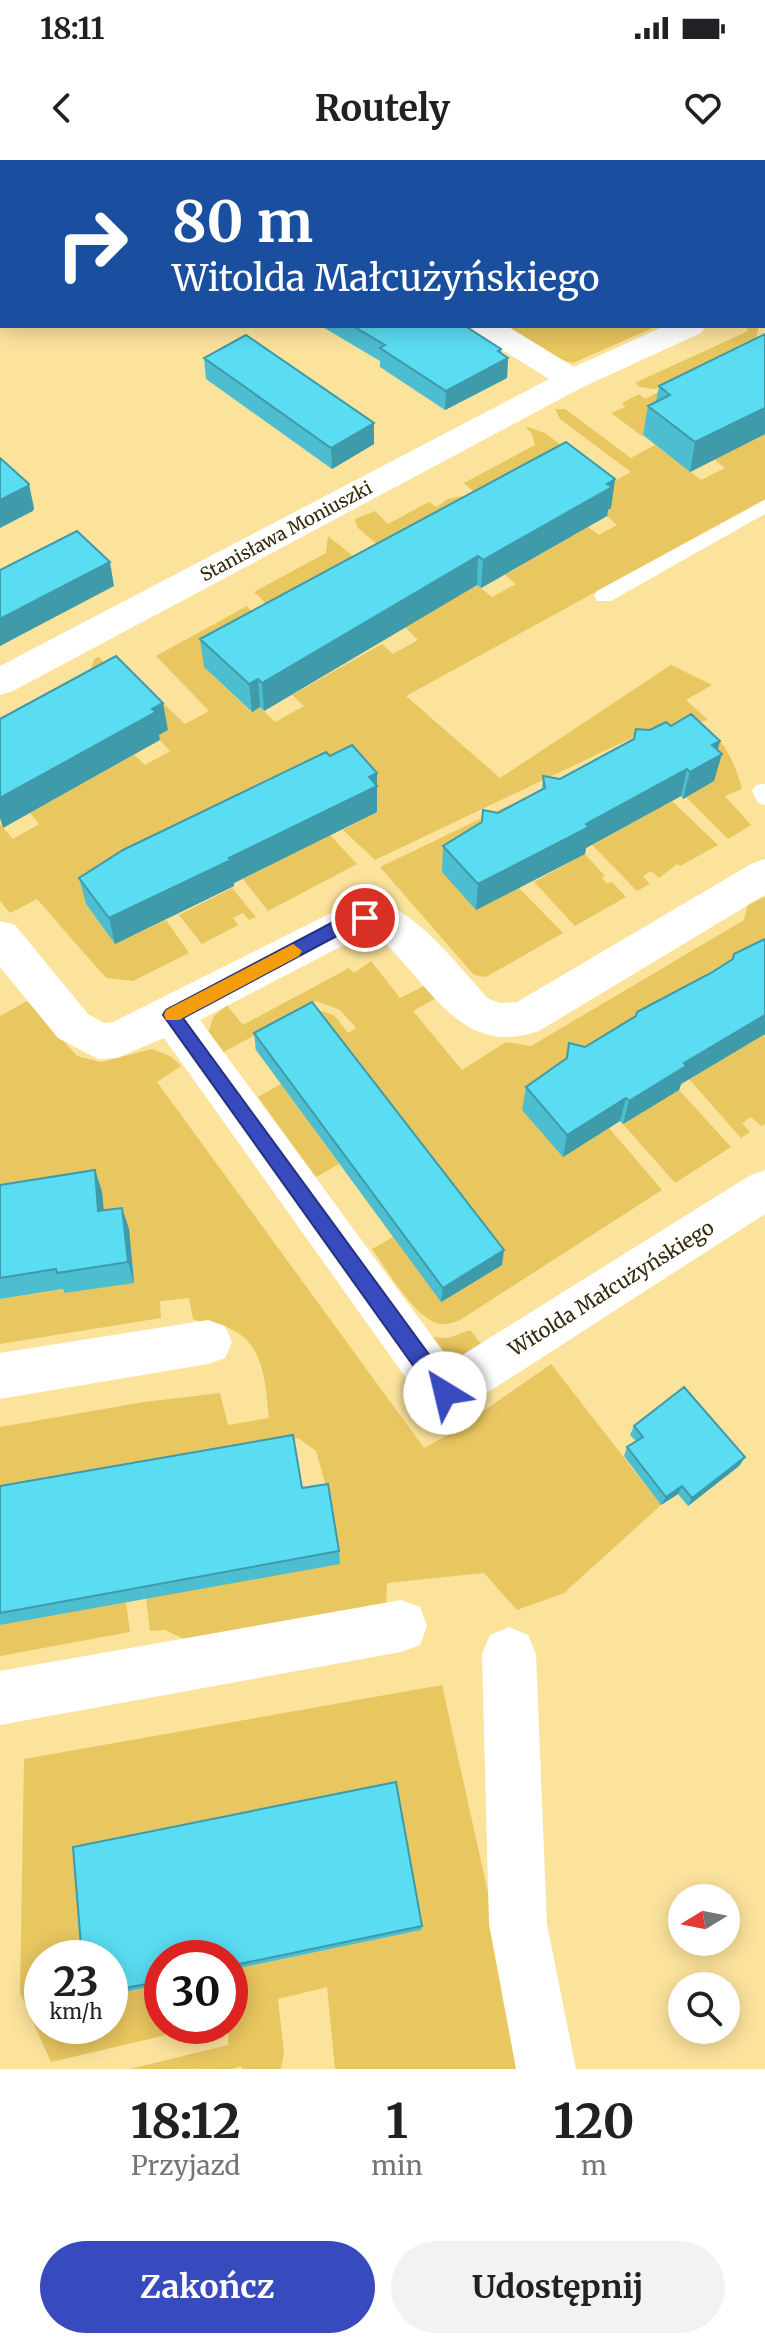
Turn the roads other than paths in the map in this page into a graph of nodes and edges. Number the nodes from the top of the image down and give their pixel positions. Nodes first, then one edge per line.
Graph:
1 (489, 328) edge
2 (686, 328) edge
3 (572, 380) junction
4 (765, 506) edge
5 (604, 596) dead end
6 (0, 682) edge
7 (765, 875) edge
8 (0, 937) edge
9 (172, 1015) junction
10 (765, 1190) edge
11 (208, 1342) dead end
12 (0, 1376) edge
13 (401, 1626) dead end
14 (509, 1654) dead end
15 (0, 1698) edge
16 (546, 2069) edge

1 - 3 street
2 - 3 street, Stanisława Moniuszki
3 - 6 street, Stanisława Moniuszki
4 - 5 lane
7 - 9 street
8 - 9 street
9 - 10 street, Witolda Małcużyńskiego
11 - 12 street
13 - 15 street
14 - 16 street

